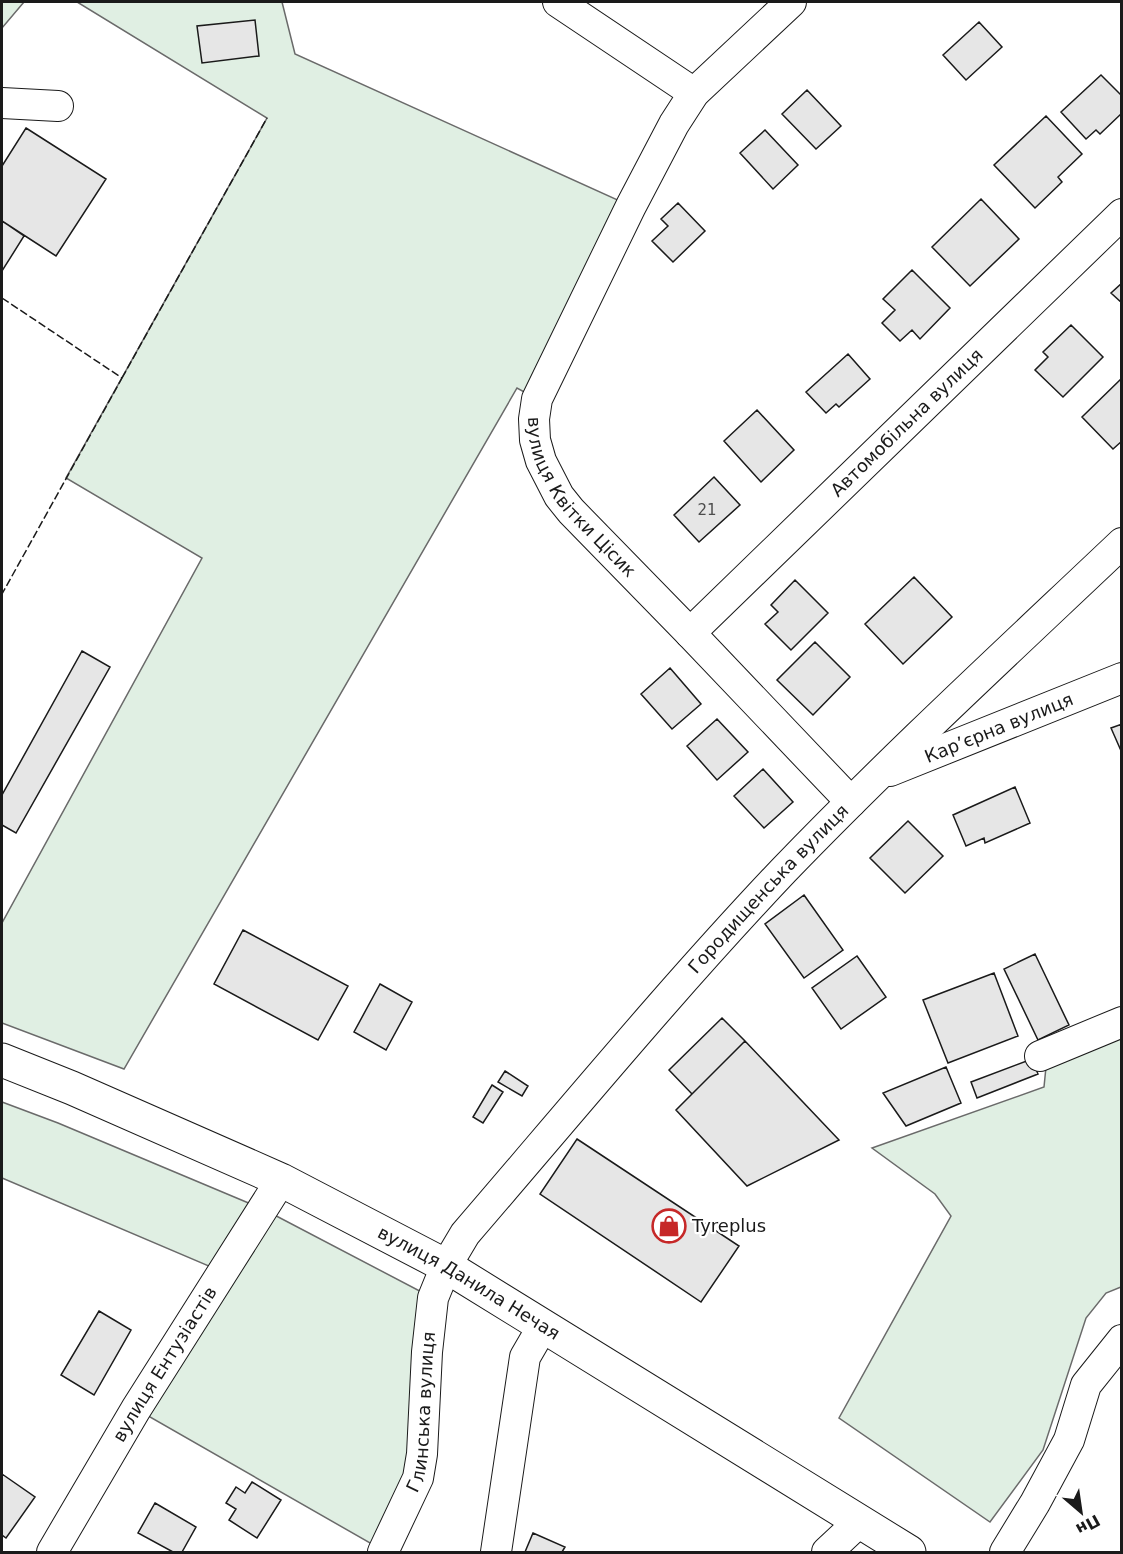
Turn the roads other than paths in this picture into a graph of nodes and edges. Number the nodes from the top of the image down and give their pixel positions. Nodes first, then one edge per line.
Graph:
1 (558, 2) edge
2 (791, 2) edge
3 (694, 93) junction
4 (2, 104) edge
5 (58, 106) dead end
6 (1122, 214) edge
7 (1122, 543) edge
8 (690, 633) junction
9 (1122, 678) edge
10 (876, 777) junction
11 (851, 802) junction
12 (1122, 1022) edge
13 (1040, 1056) dead end
14 (2, 1060) edge
15 (281, 1180) junction
16 (446, 1266) junction
17 (543, 1326) junction
18 (1122, 1340) edge
19 (860, 1521) junction
20 (52, 1552) edge
21 (383, 1552) edge
22 (496, 1552) edge
23 (827, 1552) edge
24 (909, 1552) edge
25 (1005, 1552) edge

1 - 3 street
2 - 3 street, вулиця Квітки Цісик
3 - 8 street, вулиця Квітки Цісик
4 - 5 street
6 - 8 street, Автомобільна вулиця
7 - 10 street, Городищенська вулиця
8 - 11 street, вулиця Квітки Цісик
9 - 10 street, Карʼєрна вулиця
10 - 11 street, Городищенська вулиця
11 - 16 street, Городищенська вулиця
12 - 13 street
14 - 15 main road, вулиця Данила Нечая
15 - 16 main road, вулиця Данила Нечая
15 - 20 street, вулиця Ентузіастів
16 - 17 main road, вулиця Данила Нечая
16 - 21 street, Глинська вулиця
17 - 19 main road, вулиця Данила Нечая
17 - 22 street
18 - 25 street
19 - 23 street
19 - 24 main road, вулиця Данила Нечая

